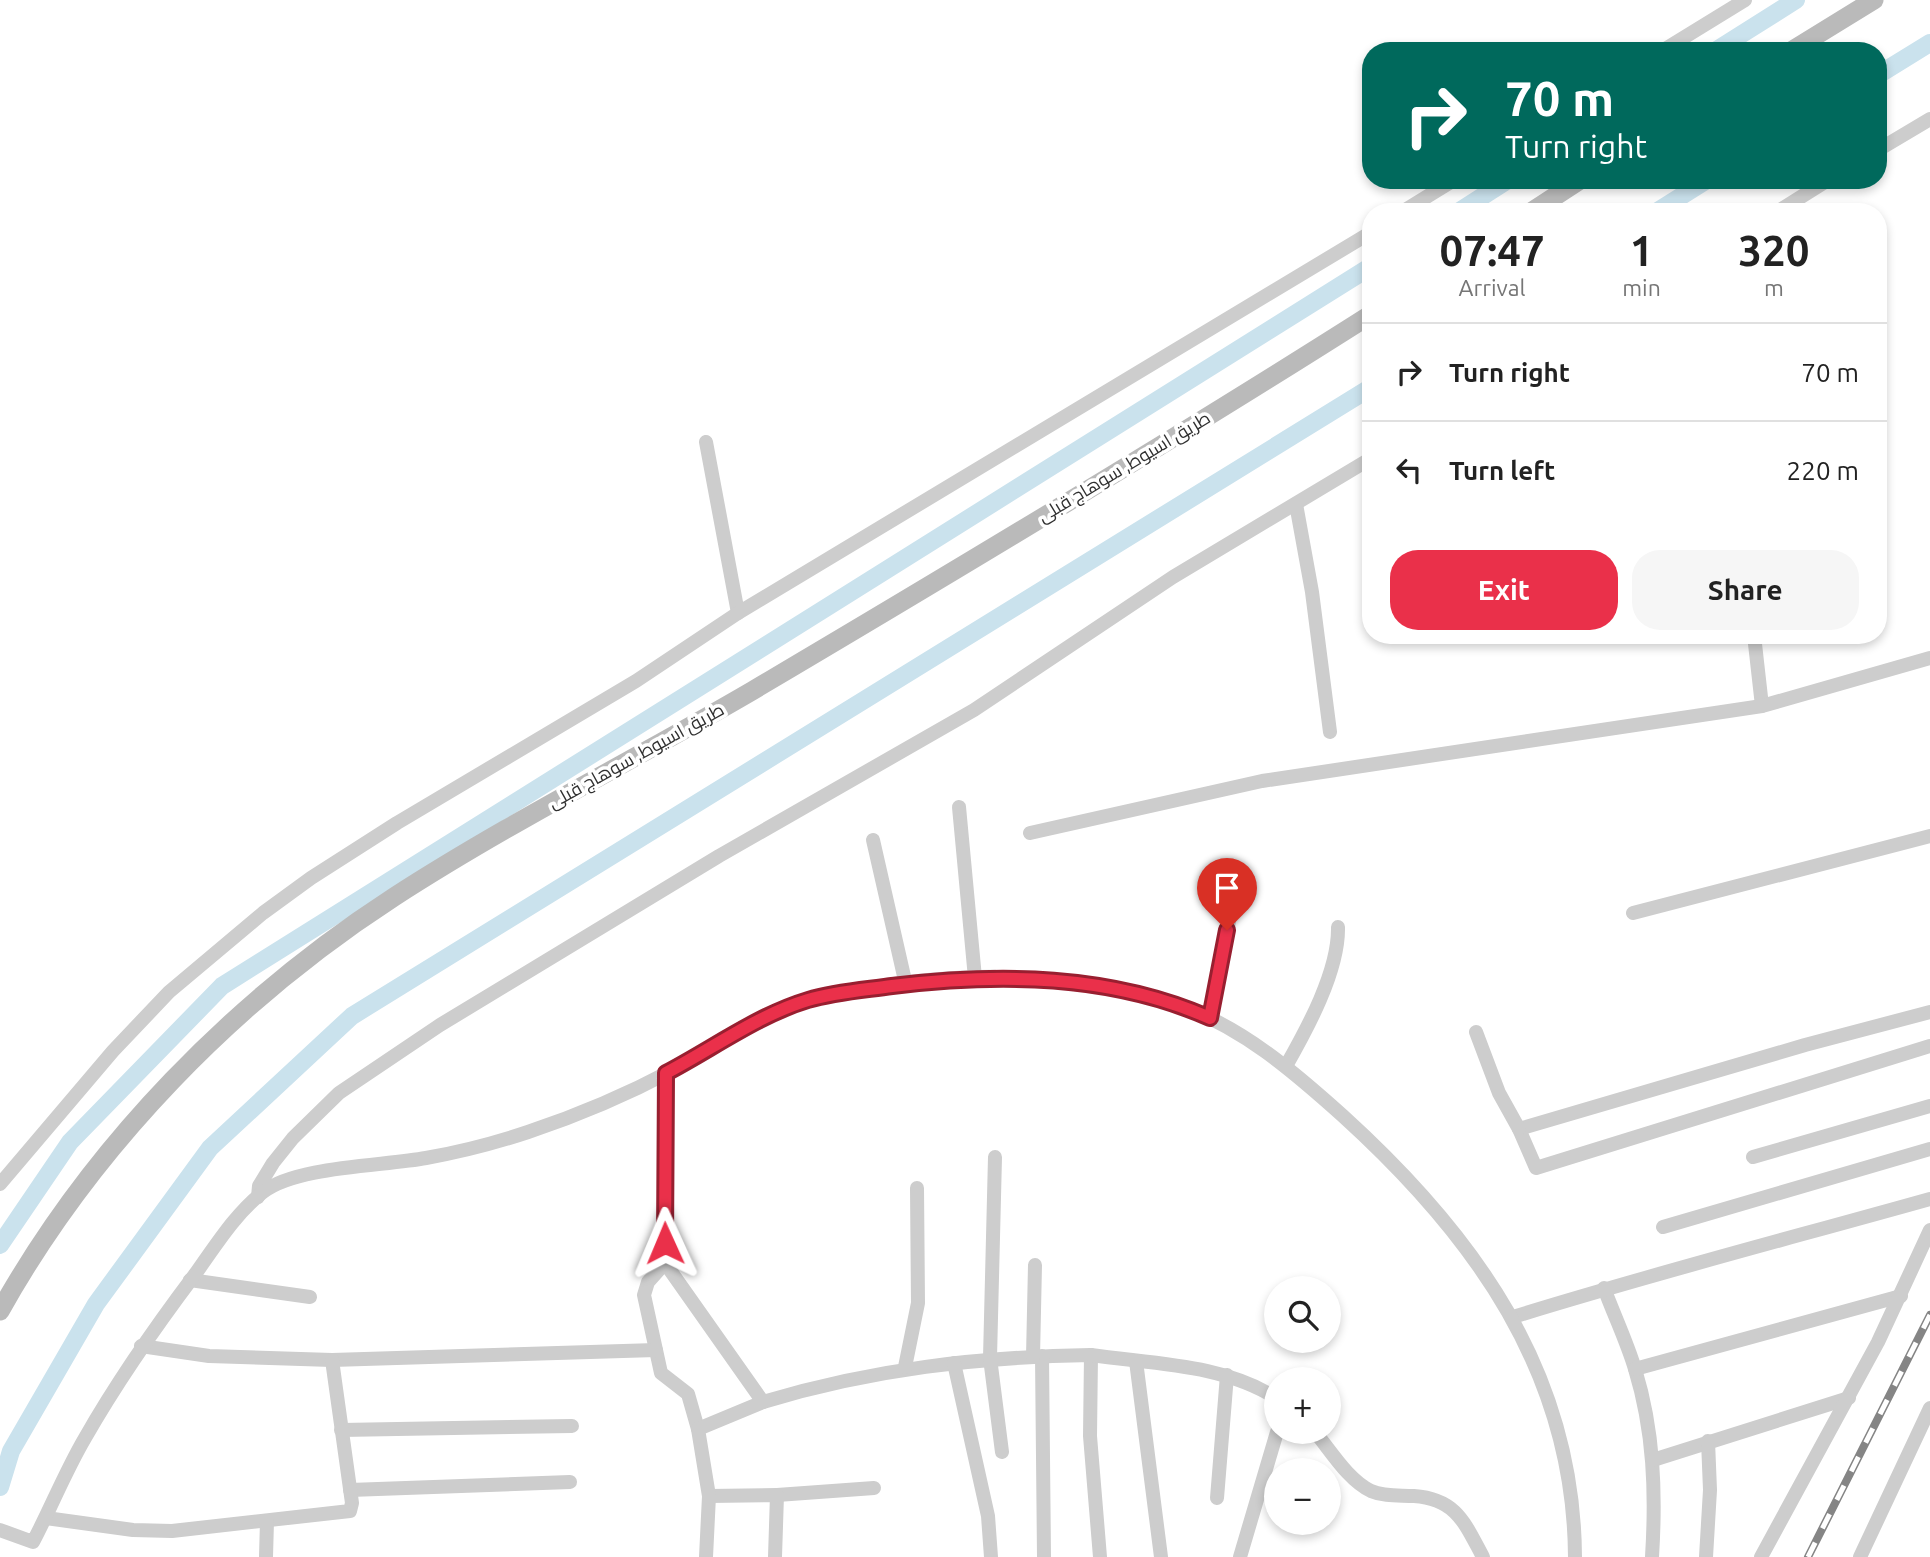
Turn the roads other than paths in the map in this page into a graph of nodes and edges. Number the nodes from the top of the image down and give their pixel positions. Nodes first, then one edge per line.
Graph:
1 (1745, 0) edge
2 (1874, 0) edge
3 (1677, 42) edge
4 (1806, 42) edge
5 (1930, 119) edge
6 (1887, 145) edge
7 (1439, 189) edge
8 (1566, 189) edge
9 (1814, 189) edge
10 (1417, 203) edge
11 (1545, 203) edge
12 (1791, 203) edge
13 (1362, 238) edge
14 (1362, 320) edge
15 (706, 442) dead end
16 (1362, 464) edge
17 (1296, 504) junction
18 (738, 613) junction
19 (1755, 644) edge
20 (1930, 657) edge
21 (1762, 706) junction
22 (1330, 732) dead end
23 (959, 807) dead end
24 (1030, 833) dead end
25 (1930, 836) edge
26 (873, 840) dead end
27 (1633, 913) dead end
28 (1230, 916) dead end
29 (1338, 927) dead end
30 (975, 978) junction
31 (906, 985) junction
32 (1930, 1012) edge
33 (1210, 1018) junction
34 (1476, 1032) dead end
35 (1930, 1046) edge
36 (1286, 1066) junction
37 (666, 1073) junction
38 (1930, 1106) edge
39 (1518, 1129) junction
40 (1930, 1149) edge
41 (995, 1157) dead end
42 (1754, 1157) dead end
43 (0, 1184) edge
44 (917, 1188) dead end
45 (258, 1196) junction
46 (1930, 1199) edge
47 (1663, 1227) dead end
48 (1930, 1230) edge
49 (665, 1263) junction
50 (1035, 1265) dead end
51 (190, 1280) junction
52 (1604, 1288) junction
53 (1900, 1296) junction
54 (310, 1297) dead end
55 (1, 1307) edge
56 (1513, 1317) junction
57 (141, 1346) junction
58 (656, 1350) junction
59 (1091, 1355) junction
60 (1037, 1356) junction
61 (990, 1358) junction
62 (331, 1360) junction
63 (1136, 1361) junction
64 (954, 1363) junction
65 (905, 1367) junction
66 (1635, 1369) junction
67 (1227, 1375) junction
68 (1264, 1390) edge
69 (1849, 1398) junction
70 (763, 1402) junction
71 (1930, 1408) edge
72 (572, 1426) dead end
73 (698, 1429) junction
74 (341, 1430) junction
75 (1708, 1441) junction
76 (1273, 1444) edge
77 (1325, 1444) edge
78 (1002, 1452) dead end
79 (1653, 1460) junction
80 (570, 1482) dead end
81 (874, 1488) dead end
82 (350, 1490) junction
83 (777, 1495) junction
84 (709, 1496) junction
85 (1217, 1498) dead end
86 (46, 1518) junction
87 (267, 1521) junction
88 (0, 1530) edge
89 (33, 1542) junction
90 (28, 1557) edge
91 (265, 1557) edge
92 (706, 1557) edge
93 (775, 1557) edge
94 (991, 1557) edge
95 (1044, 1557) edge
96 (1100, 1557) edge
97 (1161, 1557) edge
98 (1240, 1557) edge
99 (1483, 1557) edge
100 (1574, 1557) edge
101 (1652, 1557) edge
102 (1706, 1557) edge
103 (1761, 1557) edge
104 (1860, 1557) edge

1 - 3 street
2 - 4 main road
5 - 6 street
7 - 10 street
8 - 11 main road
9 - 12 street
13 - 18 street
14 - 55 main road, طريق اسيوط, سوهاج قبلى
15 - 18 street
16 - 17 street
17 - 22 street
17 - 45 street
18 - 43 street
19 - 21 street
20 - 21 street
21 - 24 street
23 - 30 street
25 - 27 street
26 - 31 street
28 - 33 street
29 - 36 street
30 - 31 street
30 - 33 street
31 - 37 street
32 - 39 street
33 - 36 street
34 - 39 street
35 - 39 street
36 - 56 street
37 - 45 street
37 - 49 street
38 - 42 street
40 - 47 street
41 - 61 street
44 - 65 street
45 - 51 street
46 - 52 street
48 - 53 street
49 - 58 street
49 - 70 street
50 - 60 street
51 - 54 street
51 - 57 street
52 - 56 street
52 - 66 street
53 - 66 street
53 - 69 street
56 - 100 street
57 - 62 street
57 - 86 street
58 - 62 street
58 - 73 street
59 - 60 street
59 - 63 street
59 - 96 street
60 - 61 street
60 - 95 street
61 - 64 street
61 - 78 street
62 - 74 street
63 - 67 street
63 - 97 street
64 - 65 street
64 - 94 street
65 - 70 street
66 - 79 street
67 - 68 street
67 - 85 street
69 - 75 street
69 - 103 street
70 - 73 street
71 - 104 street
72 - 74 street
73 - 84 street
74 - 82 street
75 - 79 street
75 - 102 street
76 - 98 street
77 - 99 street
79 - 101 street
80 - 82 street
81 - 83 street
82 - 87 street
83 - 84 street
83 - 93 street
84 - 92 street
86 - 87 street
86 - 89 street
87 - 91 street
88 - 89 street
89 - 90 street

